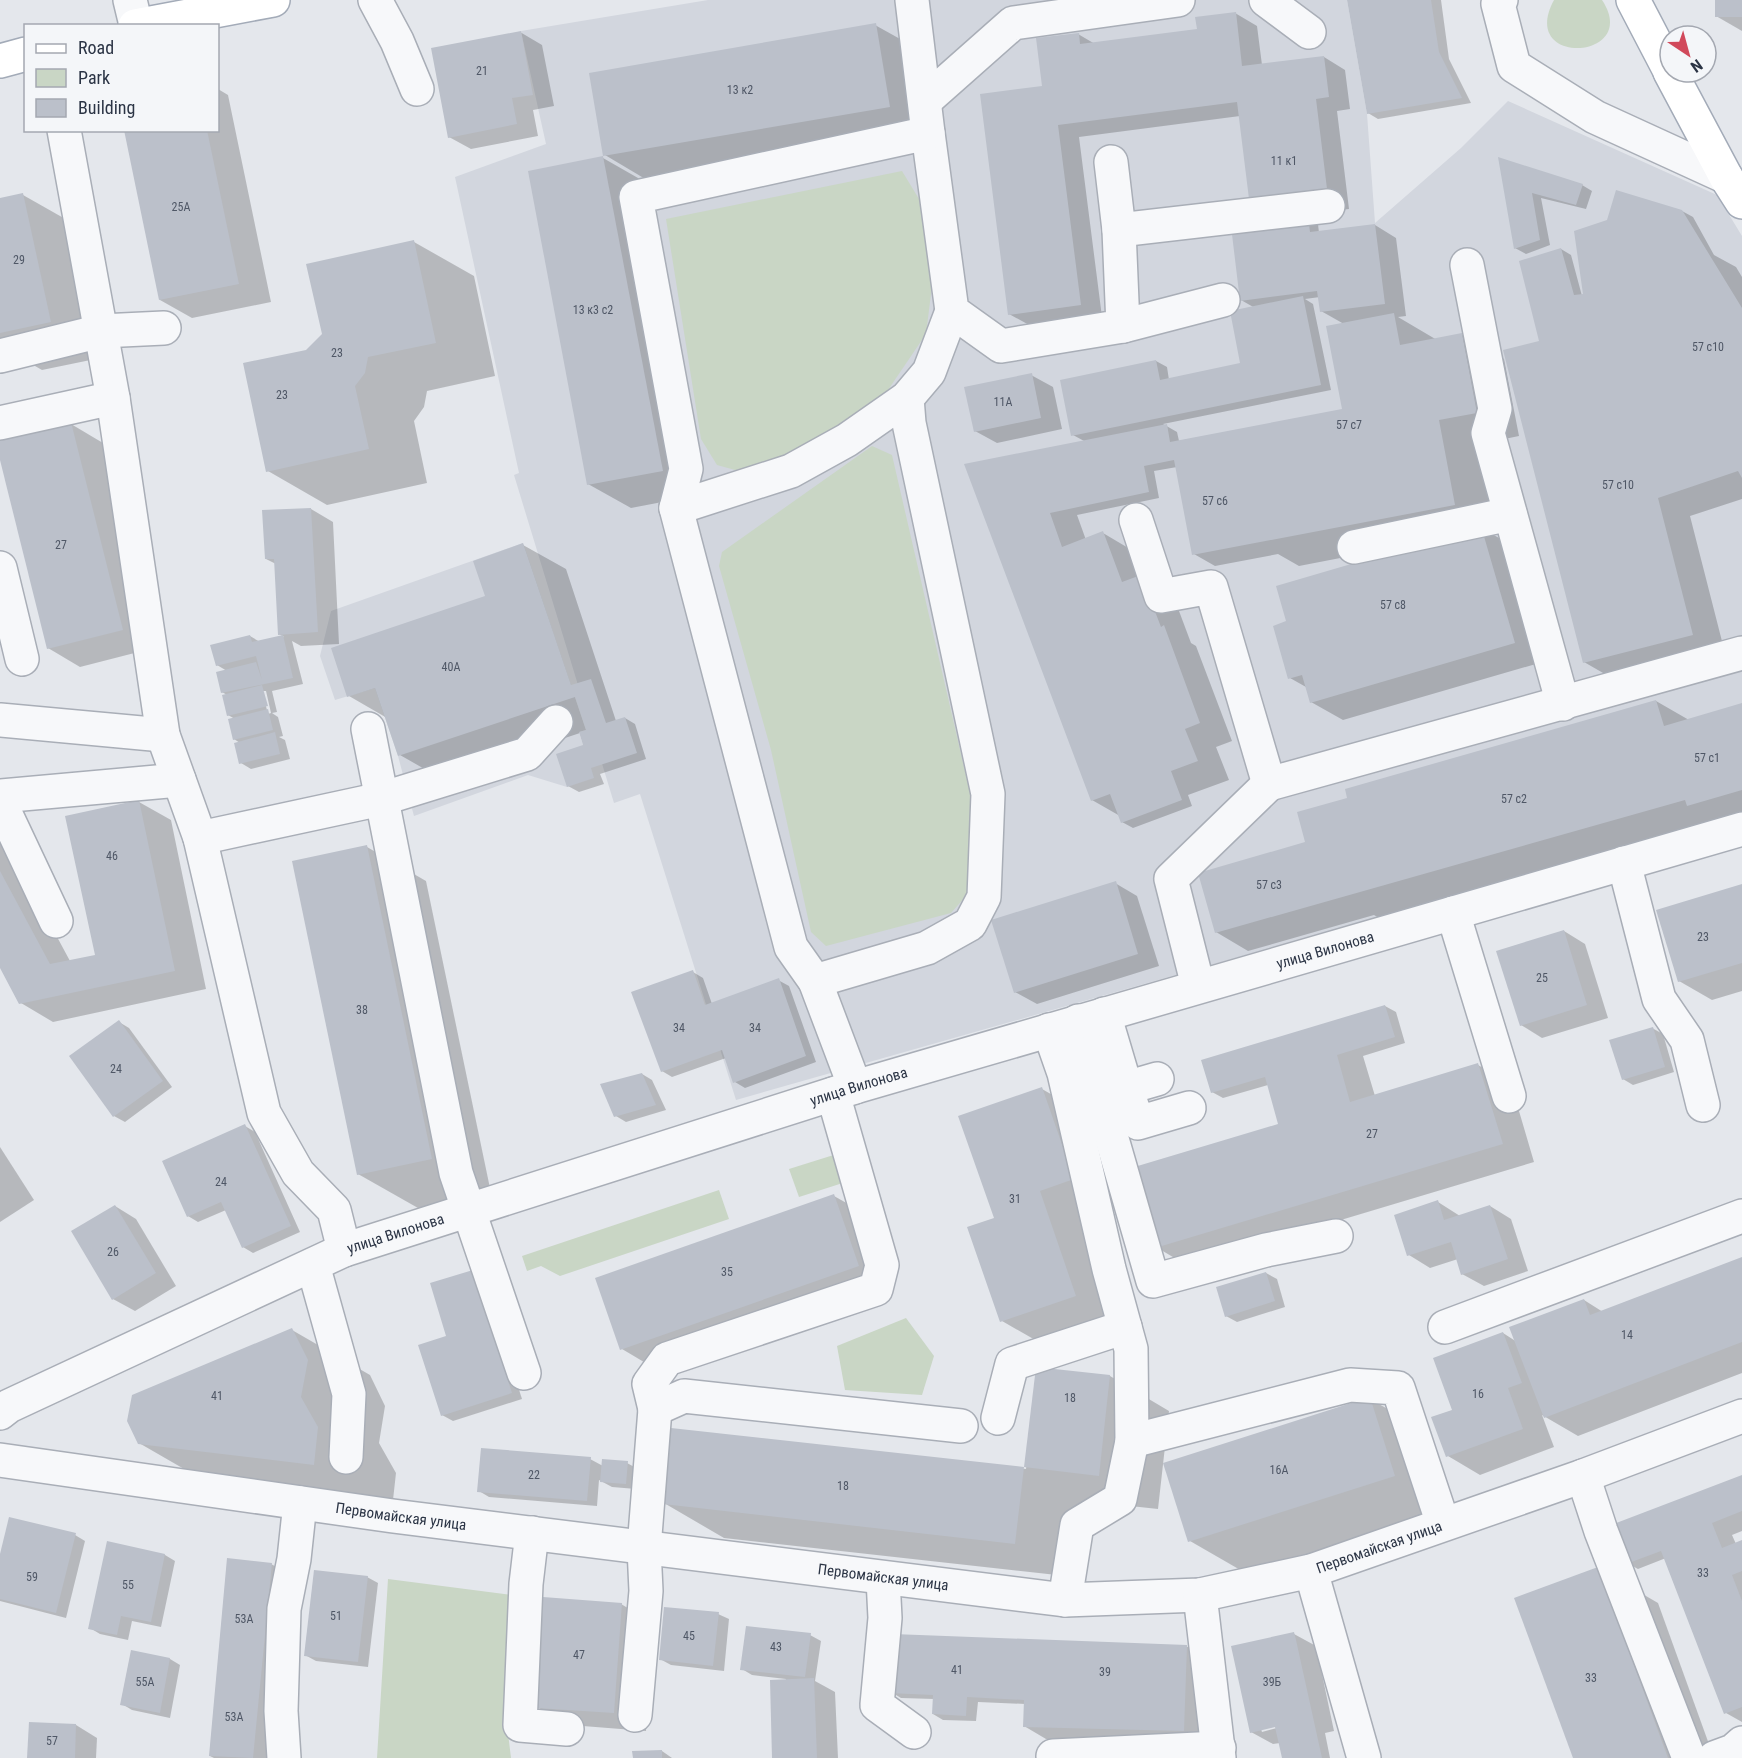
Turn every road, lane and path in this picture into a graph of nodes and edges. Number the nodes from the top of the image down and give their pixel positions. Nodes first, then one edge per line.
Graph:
1 (130, 0) edge
2 (273, 0) edge
3 (375, 0) edge
4 (912, 0) edge
5 (1178, 0) edge
6 (1266, 0) edge
7 (1501, 0) edge
8 (1633, 0) edge
9 (189, 8) edge
10 (135, 24) edge
11 (138, 24) edge
12 (1309, 32) dead end
13 (1658, 49) edge
14 (24, 55) edge
15 (0, 61) edge
16 (1677, 84) edge
17 (417, 89) dead end
18 (926, 100) junction
19 (64, 132) edge
20 (928, 133) junction
21 (1111, 162) dead end
22 (1734, 190) edge
23 (1328, 206) dead end
24 (1119, 230) junction
25 (1467, 265) dead end
26 (1223, 300) dead end
27 (952, 311) junction
28 (1123, 326) junction
29 (164, 328) dead end
30 (101, 331) junction
31 (0, 356) edge
32 (113, 398) junction
33 (907, 398) junction
34 (0, 423) edge
35 (676, 508) junction
36 (1510, 514) junction
37 (1136, 520) dead end
38 (1354, 547) dead end
39 (0, 568) edge
40 (1742, 653) edge
41 (22, 659) dead end
42 (1563, 704) junction
43 (0, 720) edge
44 (556, 722) dead end
45 (368, 729) dead end
46 (163, 735) junction
47 (179, 780) junction
48 (1269, 784) junction
49 (0, 796) edge
50 (381, 799) junction
51 (0, 802) edge
52 (1742, 829) edge
53 (200, 838) junction
54 (1624, 863) junction
55 (1453, 913) junction
56 (56, 921) dead end
57 (815, 981) junction
58 (1198, 986) junction
59 (1077, 1022) junction
60 (1157, 1079) dead end
61 (1126, 1088) junction
62 (844, 1091) junction
63 (1509, 1096) dead end
64 (1703, 1105) dead end
65 (1188, 1108) dead end
66 (469, 1211) junction
67 (1742, 1216) edge
68 (1336, 1236) dead end
69 (344, 1250) junction
70 (313, 1265) junction
71 (1125, 1327) junction
72 (1445, 1327) dead end
73 (524, 1373) dead end
74 (655, 1409) junction
75 (0, 1413) edge
76 (1742, 1416) edge
77 (998, 1418) dead end
78 (961, 1426) dead end
79 (1132, 1441) junction
80 (346, 1457) dead end
81 (0, 1460) edge
82 (1583, 1476) junction
83 (300, 1503) junction
84 (1443, 1524) junction
85 (532, 1533) junction
86 (644, 1548) junction
87 (1311, 1571) junction
88 (883, 1579) junction
89 (1200, 1595) junction
90 (1065, 1600) junction
91 (635, 1715) dead end
92 (567, 1729) dead end
93 (914, 1732) dead end
94 (1742, 1743) edge
95 (1219, 1753) edge
96 (1053, 1756) dead end
97 (284, 1758) edge
98 (1364, 1758) edge
99 (1689, 1758) edge
100 (1714, 1758) edge

1 - 10 street
2 - 9 main road
3 - 17 street
4 - 18 street
5 - 18 street
6 - 12 street
7 - 22 street
8 - 13 main road
9 - 11 main road
14 - 15 main road
16 - 22 main road
18 - 20 street
19 - 30 street
20 - 27 street
20 - 35 street
21 - 24 street
23 - 24 street
24 - 28 street
25 - 36 street
26 - 28 street
27 - 28 street
27 - 33 street
29 - 30 street
30 - 31 street
30 - 32 street
32 - 34 street
32 - 46 street
33 - 35 street
33 - 57 street
35 - 57 street
36 - 38 street
36 - 42 street
37 - 48 street
39 - 41 street
40 - 42 street
42 - 48 street
43 - 46 street
44 - 50 street
45 - 50 street
46 - 47 street
47 - 49 street
47 - 53 street
48 - 58 street
50 - 53 street
50 - 66 street
51 - 56 street
52 - 54 street, улица Вилонова
53 - 69 street
54 - 55 street, улица Вилонова
54 - 64 street
55 - 58 street, улица Вилонова
55 - 63 street
57 - 62 street
58 - 59 street, улица Вилонова
59 - 61 street
59 - 62 street, улица Вилонова
59 - 68 street
59 - 71 street
60 - 61 street
61 - 65 street
62 - 66 street, улица Вилонова
62 - 74 street
66 - 69 street, улица Вилонова
66 - 73 street
67 - 72 street
69 - 70 street, улица Вилонова
70 - 75 street, улица Вилонова
70 - 80 street
71 - 77 street
71 - 79 street
74 - 78 street
74 - 86 street
76 - 82 street, Первомайская улица
79 - 84 street
79 - 90 street
81 - 83 street, Первомайская улица
82 - 84 street, Первомайская улица
82 - 99 street
83 - 85 street, Первомайская улица
83 - 97 street
84 - 87 street, Первомайская улица
85 - 86 street, Первомайская улица
85 - 92 street
86 - 88 street, Первомайская улица
86 - 91 street
87 - 89 street, Первомайская улица
87 - 98 street
88 - 90 street, Первомайская улица
88 - 93 street
89 - 90 street, Первомайская улица
89 - 95 street
94 - 100 street
95 - 96 street

